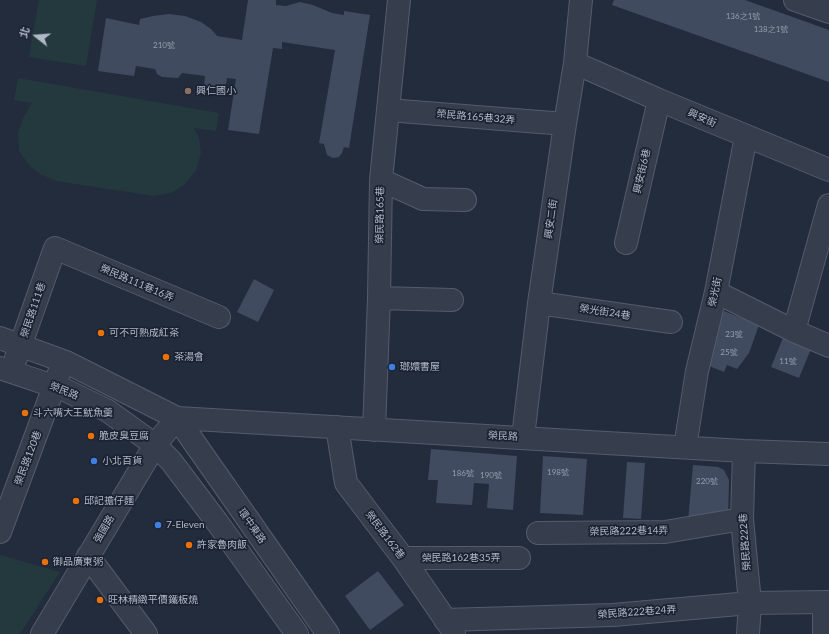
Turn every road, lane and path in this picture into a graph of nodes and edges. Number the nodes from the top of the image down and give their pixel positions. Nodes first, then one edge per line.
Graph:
1 (400, 0) edge
2 (581, 0) edge
3 (795, 0) edge
4 (829, 12) edge
5 (575, 63) junction
6 (659, 100) junction
7 (388, 110) junction
8 (565, 124) junction
9 (746, 136) junction
10 (829, 170) edge
11 (381, 180) junction
12 (465, 200) dead end
13 (829, 205) edge
14 (626, 243) dead end
15 (55, 248) joint
16 (716, 292) junction
17 (379, 298) junction
18 (452, 300) dead end
19 (539, 303) junction
20 (219, 317) dead end
21 (671, 322) dead end
22 (794, 331) junction
23 (0, 338) edge
24 (21, 346) junction
25 (829, 346) edge
26 (63, 361) junction
27 (6, 370) edge
28 (55, 387) junction
29 (176, 418) junction
30 (337, 426) junction
31 (374, 430) junction
32 (523, 437) junction
33 (156, 445) junction
34 (685, 447) junction
35 (744, 451) junction
36 (829, 454) edge
37 (742, 519) junction
38 (0, 532) edge
39 (538, 533) dead end
40 (88, 556) junction
41 (403, 558) junction
42 (519, 558) dead end
43 (826, 602) edge
44 (750, 603) junction
45 (450, 627) edge
46 (42, 634) edge
47 (146, 634) edge
48 (297, 634) edge
49 (328, 634) edge
50 (748, 634) edge
51 (824, 634) edge

1 - 7 street, 榮民路165巷
2 - 5 street, 興安二街
3 - 4 street
5 - 6 street, 興安街
5 - 8 street, 興安二街
6 - 9 street, 興安街
6 - 14 street, 興安街6巷
7 - 8 street, 榮民路165巷32弄
7 - 11 street, 榮民路165巷
8 - 19 street, 興安二街
9 - 10 street, 興安街
9 - 16 street, 榮光街
11 - 12 street
11 - 17 street, 榮民路165巷
13 - 22 street
15 - 20 street, 榮民路111巷16弄
15 - 24 street, 榮民路111巷
16 - 22 street
16 - 34 street, 榮光街
17 - 18 street
17 - 31 street, 榮民路165巷
19 - 21 street, 榮光街24巷
19 - 32 street, 興安二街
22 - 25 street
23 - 24 street, 榮民路
24 - 26 street, 榮民路
24 - 27 street, 榮民路111巷
26 - 28 street, 榮民路120巷
26 - 29 street, 榮民路
27 - 28 street, 榮民路
28 - 33 street, 榮民路
28 - 38 street, 榮民路120巷
29 - 30 street, 榮民路
29 - 33 street
29 - 49 street, 環中東路
30 - 31 street, 榮民路
30 - 41 street, 榮民路162巷
31 - 32 street, 榮民路
32 - 34 street, 榮民路
33 - 40 street, 強國路
33 - 48 street
34 - 35 street, 榮民路
35 - 36 street, 榮民路
35 - 37 street, 榮民路222巷
37 - 39 street, 榮民路222巷14弄
37 - 44 street, 榮民路222巷
40 - 46 street, 強國路
40 - 47 street
41 - 42 street, 榮民路162巷35弄
41 - 45 street, 榮民路162巷
43 - 44 street, 榮民路222巷24弄
43 - 51 street
44 - 45 street, 榮民路222巷24弄
44 - 50 street, 榮民路222巷

